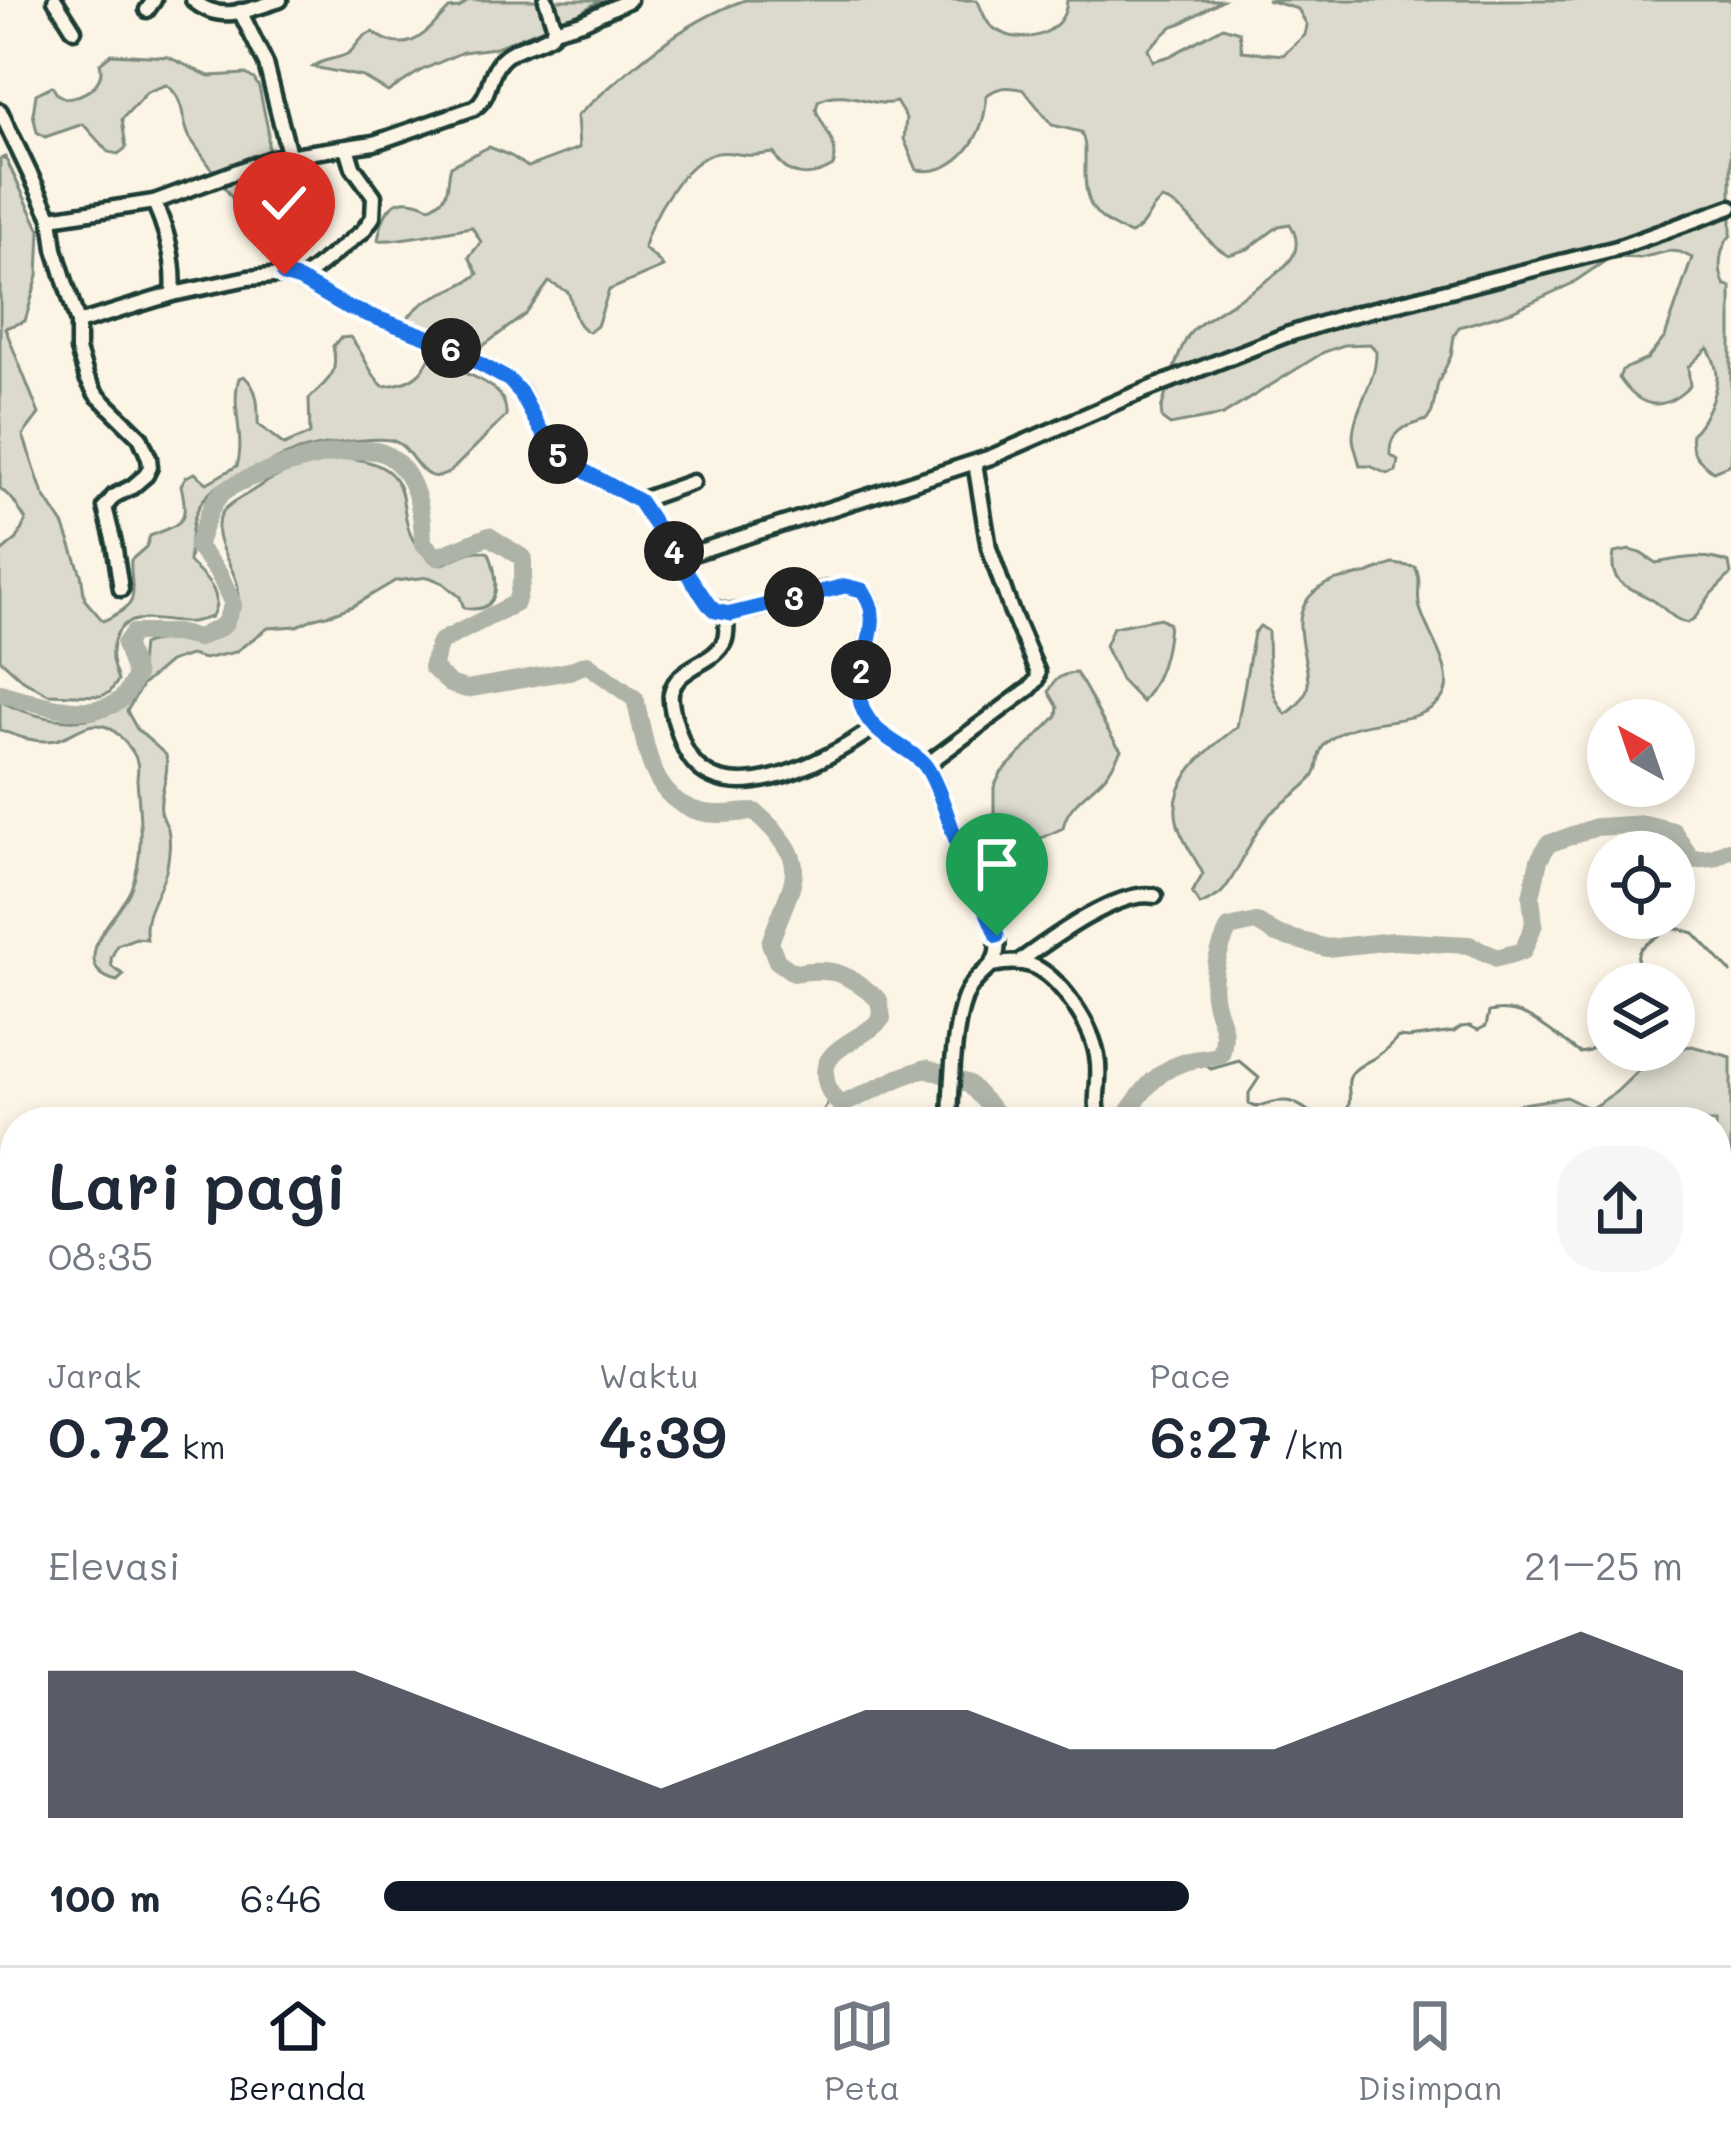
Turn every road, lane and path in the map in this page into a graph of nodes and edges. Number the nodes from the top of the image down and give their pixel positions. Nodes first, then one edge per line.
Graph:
1 (55, 0) edge
2 (193, 0) edge
3 (280, 0) edge
4 (546, 0) edge
5 (629, 0) edge
6 (240, 11) junction
7 (74, 30) dead end
8 (554, 30) junction
9 (0, 111) edge
10 (347, 147) junction
11 (290, 154) junction
12 (154, 202) junction
13 (1731, 207) edge
14 (51, 218) junction
15 (300, 280) junction
16 (173, 294) junction
17 (78, 322) junction
18 (975, 463) junction
19 (693, 482) dead end
20 (639, 501) junction
21 (678, 558) junction
22 (121, 589) dead end
23 (726, 614) junction
24 (875, 727) junction
25 (926, 765) junction
26 (1155, 896) dead end
27 (1018, 962) junction
28 (993, 965) junction
29 (951, 1107) edge
30 (1096, 1107) edge

1 - 7 street
2 - 6 street
3 - 6 street
4 - 8 street
5 - 8 street
6 - 11 street
8 - 10 street
9 - 14 street
10 - 11 street
10 - 15 street
11 - 12 street
12 - 14 street
12 - 16 street
13 - 18 street
14 - 17 street
15 - 16 street
15 - 20 street
16 - 17 street
17 - 22 street
18 - 21 street
18 - 25 street
19 - 20 street
20 - 21 street
21 - 23 street
23 - 24 street
23 - 24 street
24 - 25 street
25 - 28 street
26 - 27 street
27 - 28 street
27 - 30 street
28 - 29 street

